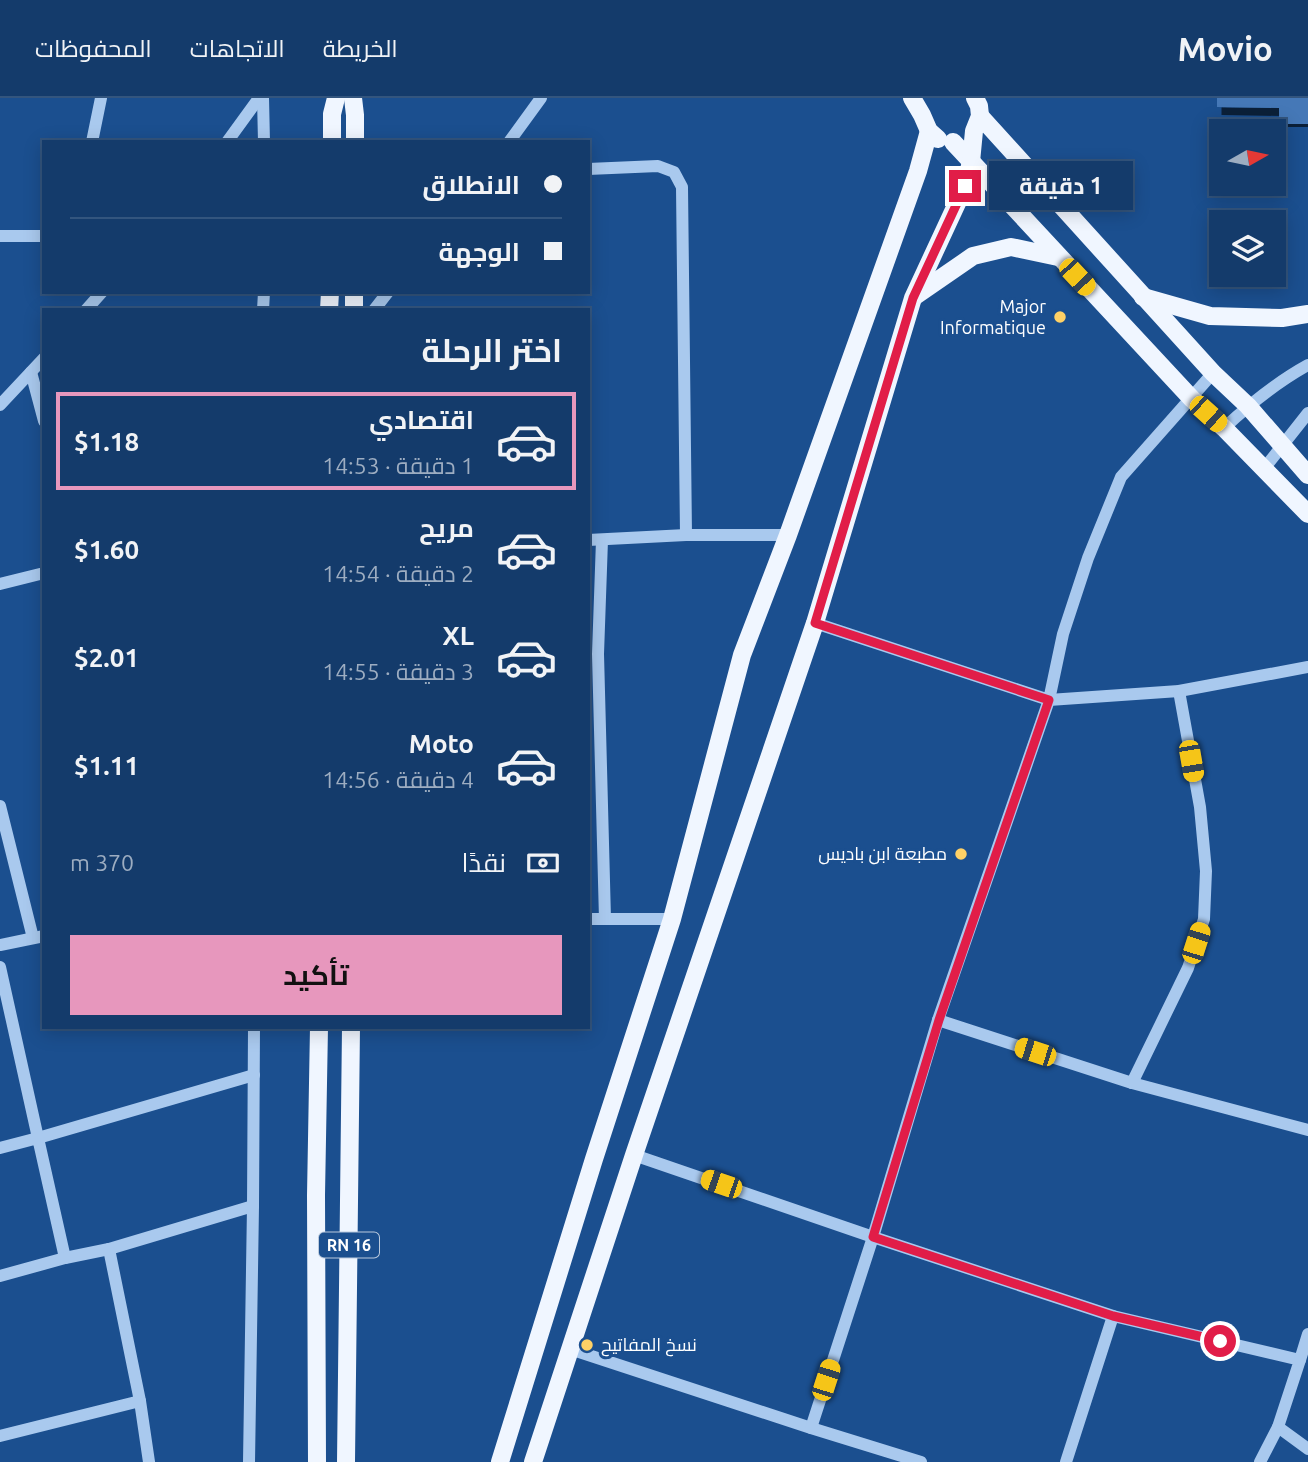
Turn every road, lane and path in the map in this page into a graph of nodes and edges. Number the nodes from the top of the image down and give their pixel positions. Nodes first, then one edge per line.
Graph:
1 (102, 98) edge
2 (261, 98) edge
3 (336, 98) edge
4 (353, 98) edge
5 (541, 98) edge
6 (900, 98) edge
7 (912, 98) edge
8 (975, 98) edge
9 (926, 117) edge
10 (977, 123) junction
11 (92, 140) edge
12 (229, 140) edge
13 (264, 140) edge
14 (332, 140) edge
15 (355, 140) edge
16 (510, 140) edge
17 (953, 142) junction
18 (971, 162) junction
19 (590, 169) edge
20 (0, 236) edge
21 (42, 236) edge
22 (1058, 257) junction
23 (100, 294) edge
24 (386, 294) edge
25 (1142, 296) junction
26 (913, 298) junction
27 (88, 308) edge
28 (376, 308) edge
29 (1308, 314) edge
30 (42, 360) edge
31 (1308, 365) edge
32 (31, 372) junction
33 (1213, 373) junction
34 (1192, 399) junction
35 (0, 405) edge
36 (1248, 406) junction
37 (42, 413) edge
38 (1308, 413) edge
39 (1224, 428) junction
40 (1282, 445) junction
41 (1263, 470) junction
42 (1308, 475) edge
43 (1308, 514) edge
44 (686, 535) junction
45 (788, 535) junction
46 (590, 540) edge
47 (602, 540) junction
48 (42, 574) edge
49 (0, 584) edge
50 (815, 623) junction
51 (1308, 667) edge
52 (1179, 691) junction
53 (1049, 700) junction
54 (0, 806) edge
55 (590, 919) edge
56 (604, 919) junction
57 (672, 919) junction
58 (39, 937) edge
59 (0, 945) edge
60 (0, 967) edge
61 (939, 1020) junction
62 (254, 1029) edge
63 (319, 1029) edge
64 (351, 1029) edge
65 (254, 1075) junction
66 (1132, 1083) junction
67 (1308, 1130) edge
68 (38, 1138) junction
69 (0, 1148) edge
70 (634, 1155) junction
71 (253, 1206) junction
72 (873, 1237) junction
73 (109, 1250) junction
74 (65, 1258) junction
75 (0, 1276) edge
76 (1113, 1316) junction
77 (1308, 1334) edge
78 (570, 1349) junction
79 (1300, 1360) junction
80 (139, 1401) junction
81 (1278, 1427) junction
82 (811, 1428) junction
83 (0, 1436) edge
84 (1308, 1450) edge
85 (149, 1462) edge
86 (249, 1462) edge
87 (317, 1462) edge
88 (346, 1462) edge
89 (500, 1462) edge
90 (533, 1462) edge
91 (921, 1462) edge
92 (1066, 1462) edge
93 (1260, 1462) edge

1 - 11 street
2 - 12 street
2 - 13 street
3 - 14 main road
4 - 15 main road
5 - 16 street
6 - 9 main road
7 - 9 main road
8 - 10 main road
9 - 17 main road
9 - 45 main road
10 - 17 main road
10 - 18 main road
10 - 25 main road
17 - 18 main road
18 - 22 main road
18 - 26 main road
19 - 44 street
20 - 21 street
22 - 26 main road
22 - 34 main road
23 - 27 street
24 - 28 street
25 - 29 main road
25 - 33 main road
26 - 50 main road
30 - 32 street
31 - 36 street
32 - 35 street
32 - 37 street
33 - 34 street
33 - 36 main road
34 - 39 main road
34 - 53 street
36 - 39 street
36 - 40 main road
38 - 40 street
39 - 41 main road
40 - 41 street
40 - 42 main road
41 - 43 main road
44 - 45 street
44 - 47 street
45 - 57 main road
46 - 47 street
47 - 56 street
48 - 49 street
50 - 53 street
50 - 70 main road
51 - 52 street
52 - 53 street
52 - 66 street
53 - 61 street
54 - 58 street
55 - 56 street
56 - 57 street
57 - 89 main road
58 - 59 street
60 - 68 street
61 - 66 street
61 - 72 street
62 - 65 street
63 - 87 main road, RN 16
64 - 88 main road, RN 16
65 - 68 street
65 - 71 street
66 - 67 street
68 - 69 street
68 - 74 street
70 - 72 street
70 - 78 main road
71 - 73 street
71 - 86 street
72 - 76 street
72 - 82 street
73 - 74 street
73 - 80 street
74 - 75 street
76 - 79 street
76 - 92 street
77 - 79 street
78 - 82 street
78 - 90 main road
79 - 81 street
80 - 83 street
80 - 85 street
81 - 84 street
81 - 93 street
82 - 91 street

